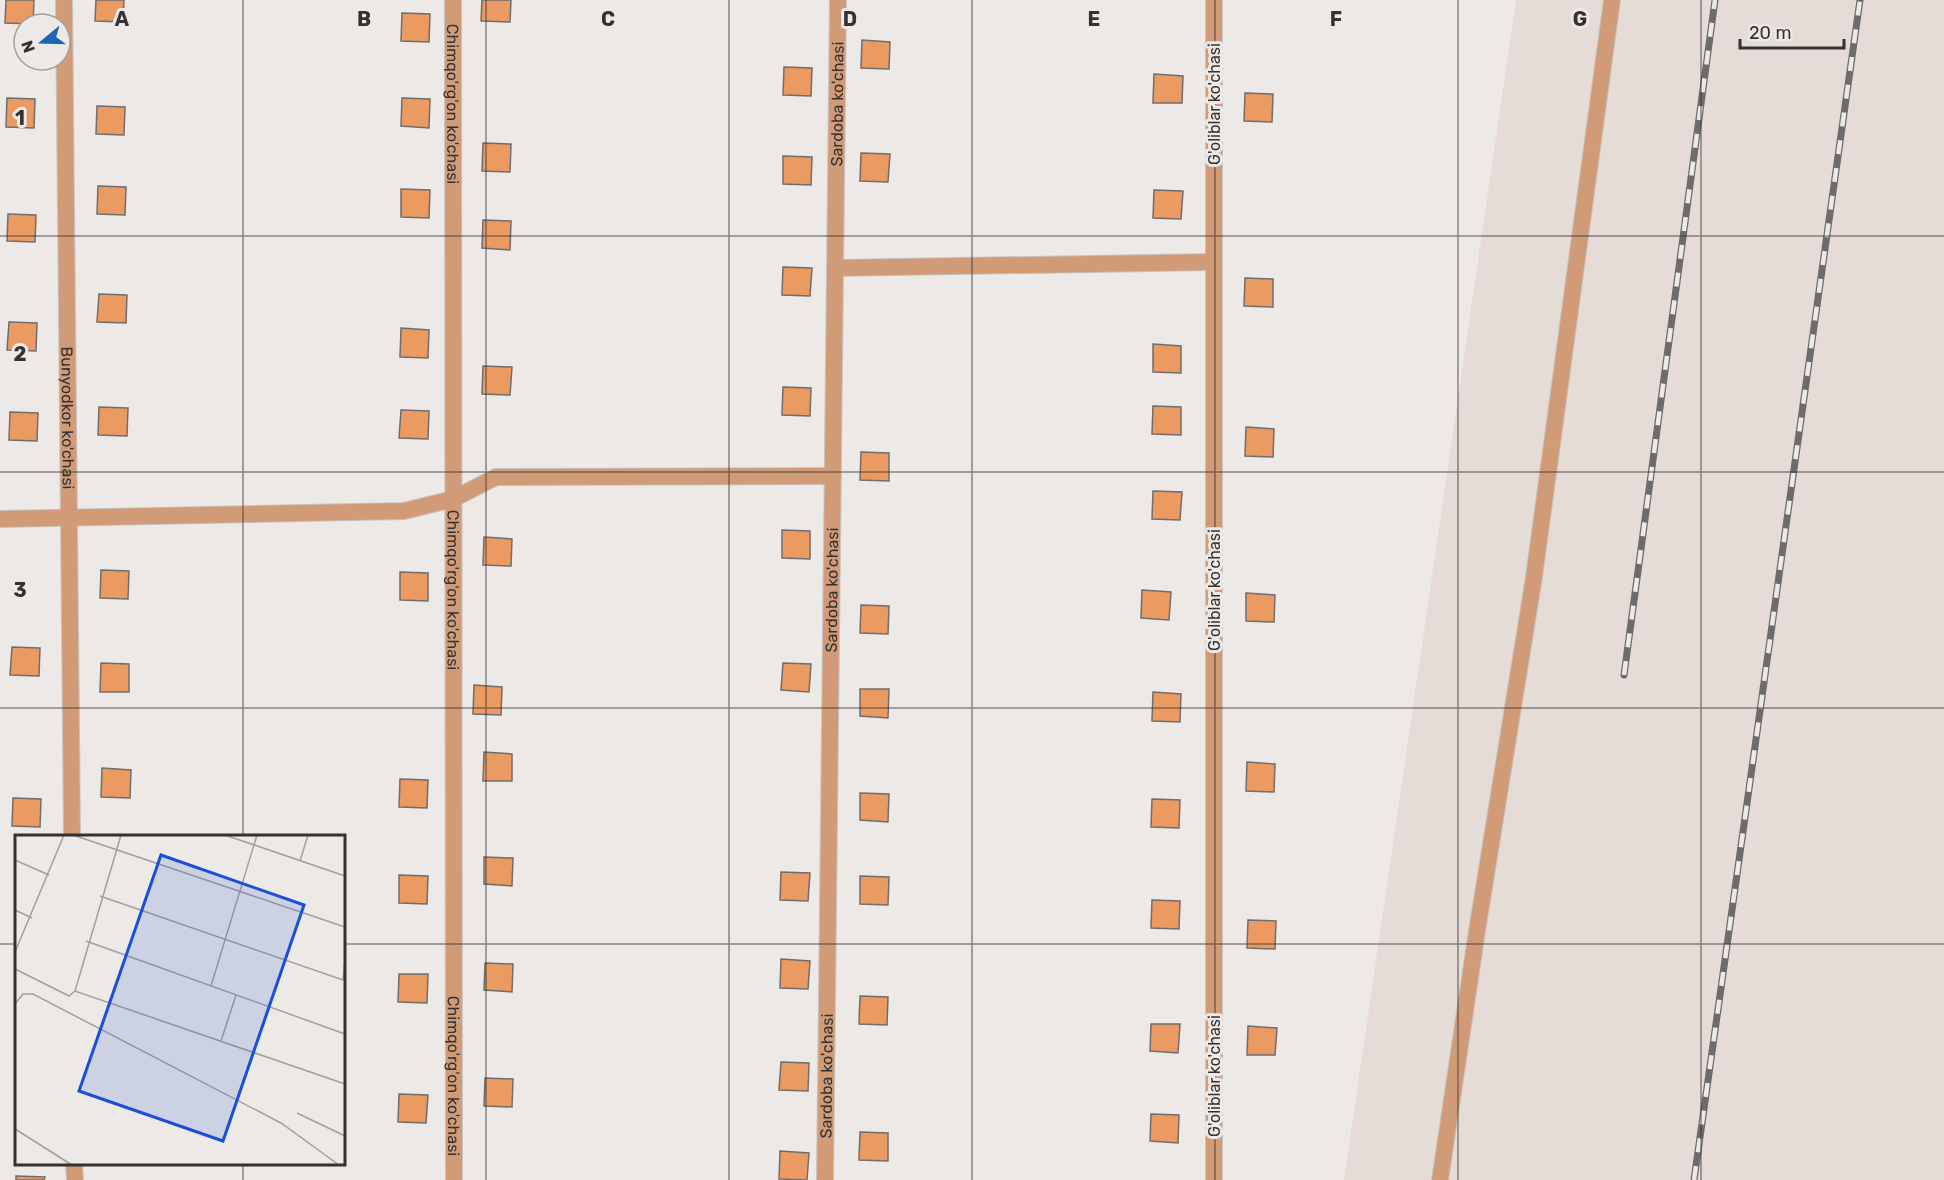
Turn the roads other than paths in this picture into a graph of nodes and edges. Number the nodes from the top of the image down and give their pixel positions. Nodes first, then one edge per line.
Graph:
1 (64, 0) edge
2 (453, 0) edge
3 (838, 0) edge
4 (1214, 0) edge
5 (1612, 0) edge
6 (1214, 262) junction
7 (835, 268) junction
8 (833, 476) junction
9 (453, 499) junction
10 (0, 519) edge
11 (70, 519) junction
12 (72, 835) edge
13 (454, 1180) edge
14 (825, 1180) edge
15 (1214, 1180) edge
16 (1440, 1180) edge

1 - 11 street, Bunyodkor ko'chasi
2 - 9 street, Chimqo'rg'on ko'chasi
3 - 7 street, Sardoba ko'chasi
4 - 6 street, G'oliblar ko'chasi
5 - 16 street
6 - 7 street
6 - 15 street, G'oliblar ko'chasi
7 - 8 street, Sardoba ko'chasi
8 - 9 street
8 - 14 street, Sardoba ko'chasi
9 - 11 street
9 - 13 street, Chimqo'rg'on ko'chasi
10 - 11 street
11 - 12 street, Bunyodkor ko'chasi

